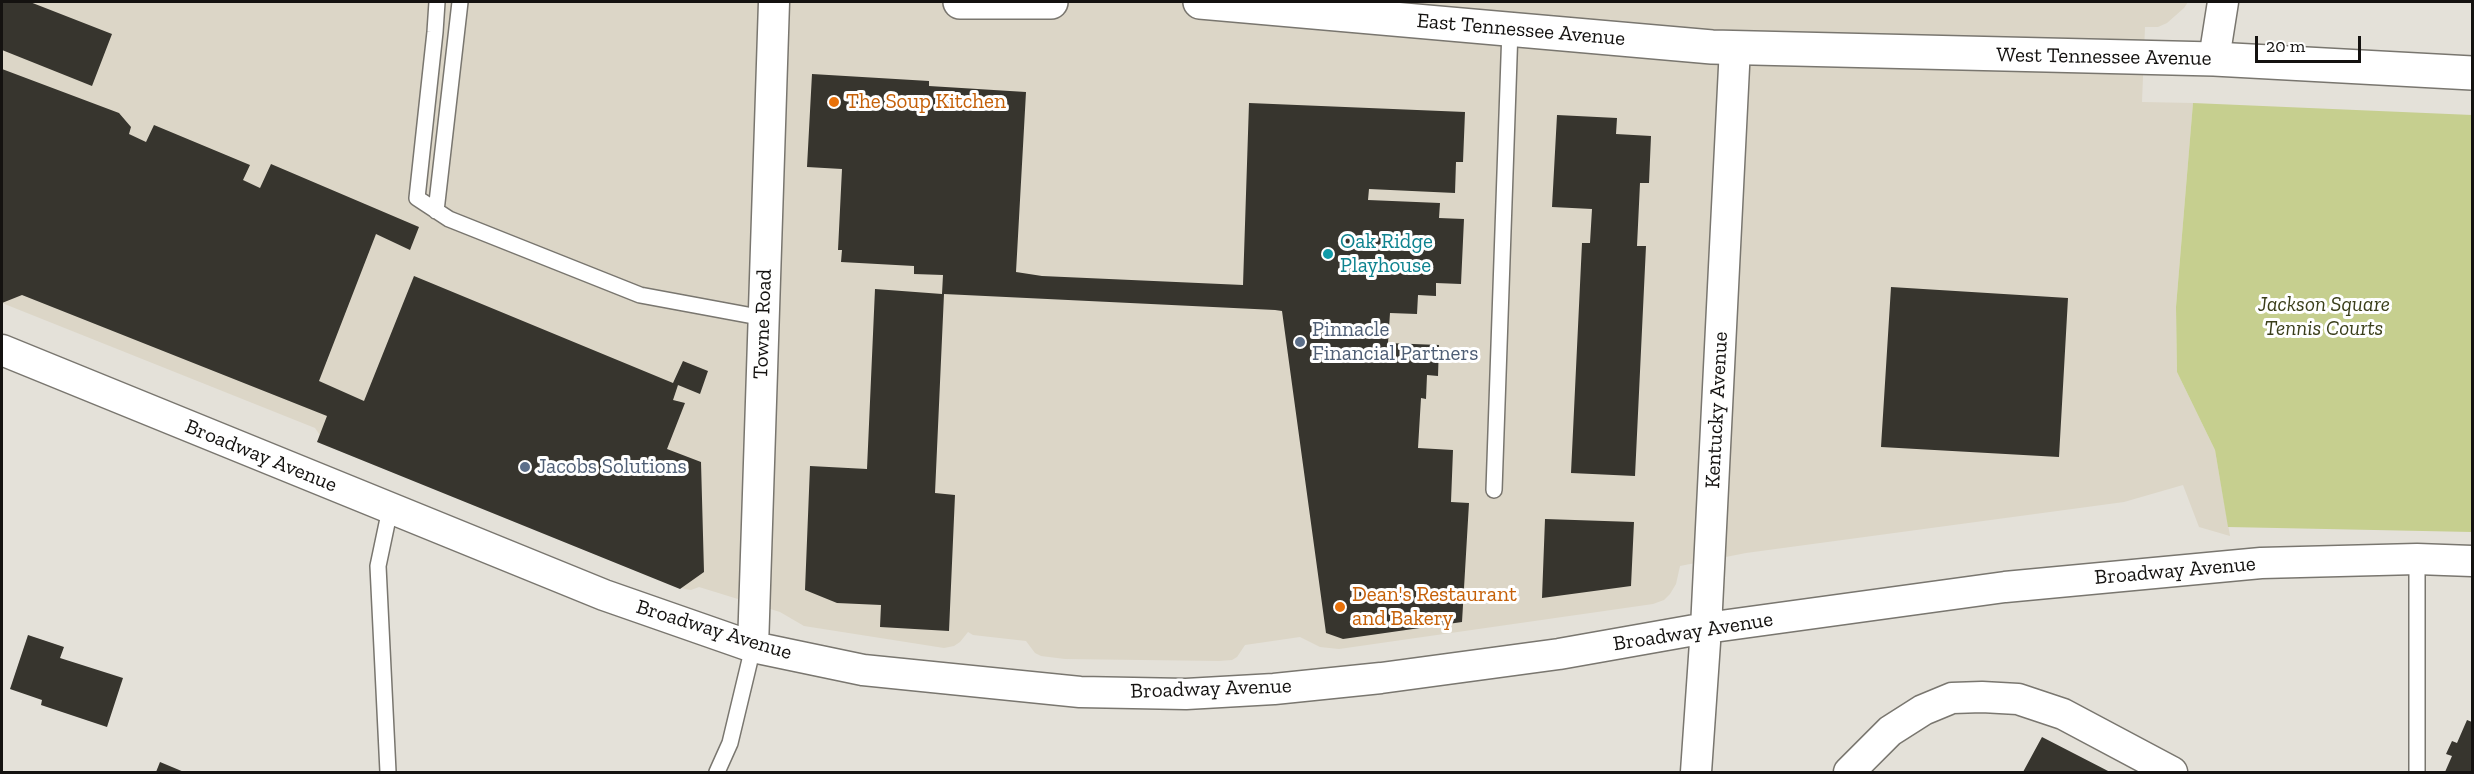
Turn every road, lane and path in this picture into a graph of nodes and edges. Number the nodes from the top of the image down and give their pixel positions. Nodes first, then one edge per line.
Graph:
1 (436, 2) edge
2 (460, 2) edge
3 (774, 2) edge
4 (960, 2) edge
5 (1007, 2) edge
6 (1051, 2) edge
7 (1200, 2) edge
8 (2223, 2) edge
9 (1510, 29) junction
10 (1735, 47) junction
11 (2214, 59) junction
12 (2472, 74) edge
13 (436, 210) junction
14 (764, 318) junction
15 (2, 350) edge
16 (1494, 490) dead end
17 (390, 509) junction
18 (2417, 559) junction
19 (2472, 561) edge
20 (1706, 627) junction
21 (753, 647) junction
22 (388, 772) edge
23 (717, 772) edge
24 (1696, 772) edge
25 (1849, 772) edge
26 (2172, 772) edge
27 (2417, 772) edge

1 - 13 lane
2 - 13 lane
3 - 14 street, Towne Road
4 - 5 street
5 - 6 street
7 - 9 street, East Tennessee Avenue
8 - 11 street
9 - 10 street, East Tennessee Avenue
9 - 16 lane
10 - 11 street, West Tennessee Avenue
10 - 20 street, Kentucky Avenue
11 - 12 street, West Tennessee Avenue
13 - 14 lane
14 - 21 street, Towne Road
15 - 17 street, Broadway Avenue
17 - 21 street, Broadway Avenue
17 - 22 lane
18 - 19 street, Broadway Avenue
18 - 20 street, Broadway Avenue
18 - 27 lane
20 - 21 street, Broadway Avenue
20 - 24 street, Kentucky Avenue
21 - 23 lane
25 - 26 street

